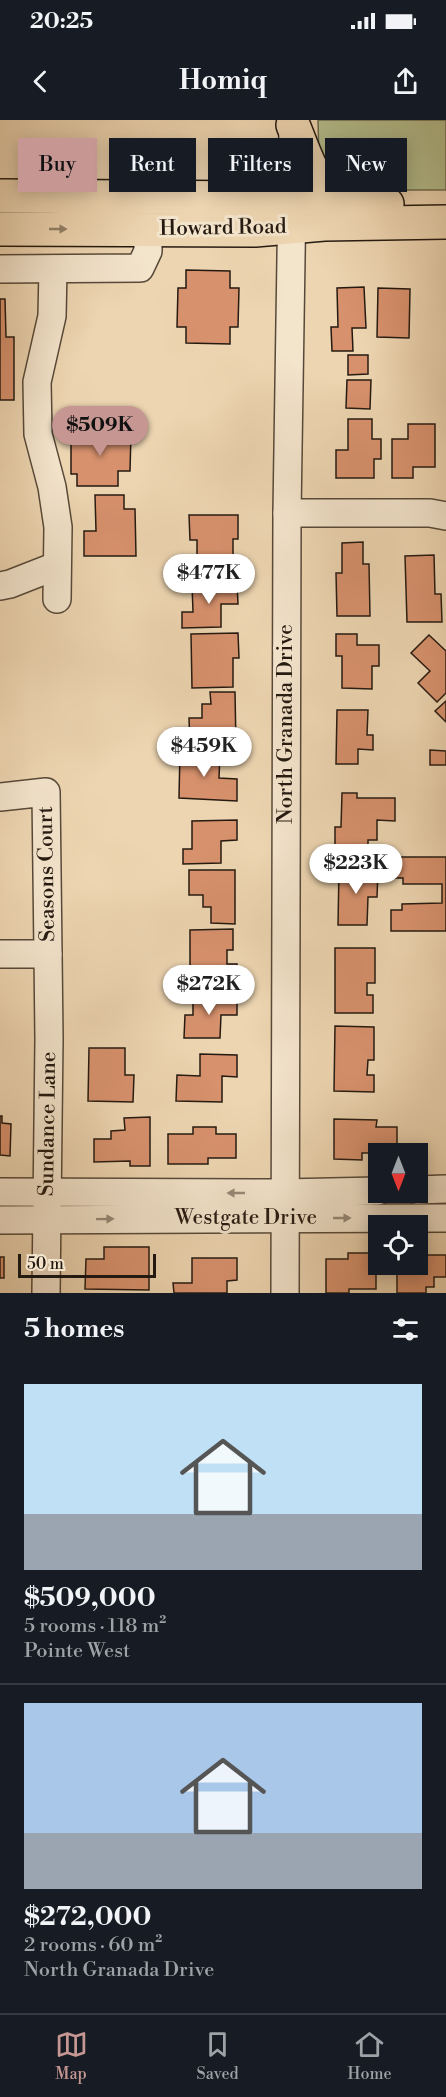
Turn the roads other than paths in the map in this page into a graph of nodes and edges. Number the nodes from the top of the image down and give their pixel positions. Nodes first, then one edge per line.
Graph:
1 (293, 122) edge
2 (0, 195) edge
3 (387, 204) junction
4 (446, 206) edge
5 (290, 214) junction
6 (446, 222) edge
7 (0, 229) edge
8 (148, 229) junction
9 (0, 269) edge
10 (53, 269) junction
11 (287, 513) junction
12 (446, 516) edge
13 (56, 566) junction
14 (0, 586) edge
15 (57, 599) dead end
16 (0, 797) edge
17 (0, 954) edge
18 (48, 954) junction
19 (446, 1189) edge
20 (428, 1190) edge
21 (0, 1192) edge
22 (47, 1192) junction
23 (368, 1193) edge
24 (285, 1205) junction
25 (446, 1218) edge
26 (0, 1220) edge
27 (46, 1220) junction
28 (46, 1293) edge
29 (285, 1293) edge

1 - 3 main road
1 - 5 street, North Granada Drive
2 - 5 main road, Howard Road
3 - 4 main road, Howard Road
3 - 5 main road, Howard Road
5 - 6 main road, Howard Road
5 - 8 main road, Howard Road
5 - 11 street, North Granada Drive
7 -> 8 main road, Howard Road
8 - 10 street
9 - 10 street
10 - 13 street
11 - 12 street
11 - 24 street, North Granada Drive
13 - 14 street
13 - 15 street
16 - 18 street, Seasons Court
17 - 18 street, Seasons Court
18 - 22 street, Sundance Lane
19 - 20 street
21 - 22 street, Westgate Drive
24 -> 22 street, Westgate Drive
22 - 27 street, Sundance Lane
23 - 24 street, Westgate Drive
24 -> 25 street, Westgate Drive
27 -> 24 street, Westgate Drive
24 - 29 street, North Granada Drive
26 - 27 street, Westgate Drive
27 - 28 street, Sundance Lane

